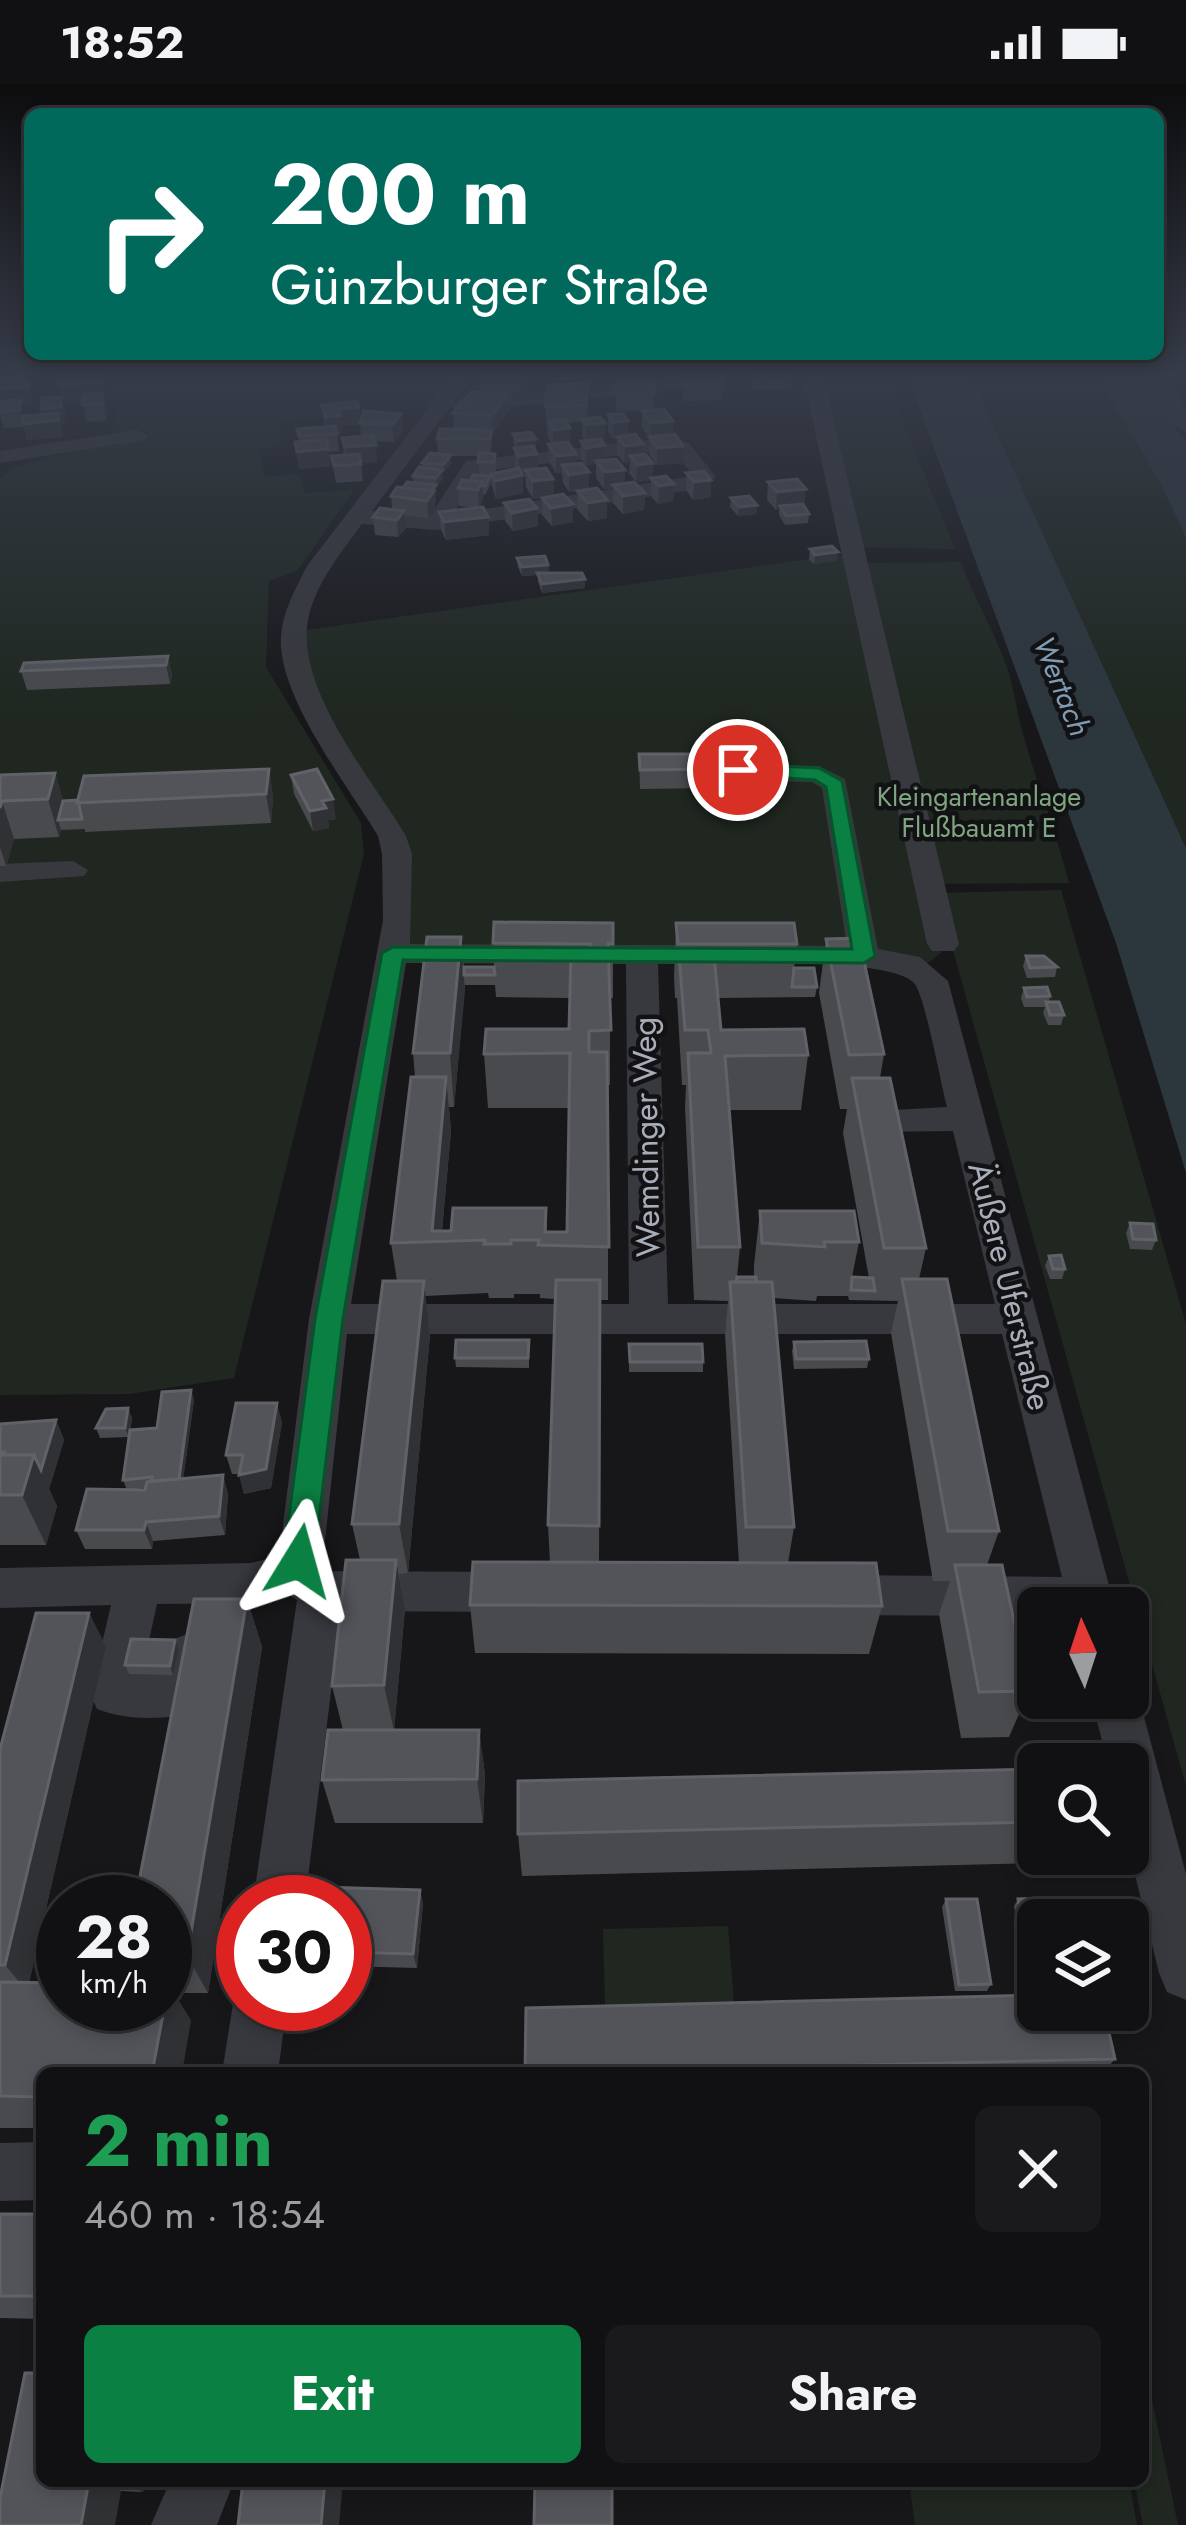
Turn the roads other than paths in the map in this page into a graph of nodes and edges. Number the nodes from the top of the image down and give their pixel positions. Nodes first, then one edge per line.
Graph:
1 (381, 486) edge
2 (460, 486) edge
3 (680, 486) edge
4 (835, 486) edge
5 (358, 518) junction
6 (436, 524) junction
7 (666, 770) edge
8 (73, 870) dead end
9 (0, 873) edge
10 (393, 953) junction
11 (642, 955) junction
12 (864, 956) junction
13 (930, 957) junction
14 (968, 1119) junction
15 (870, 1120) edge
16 (649, 1318) junction
17 (1018, 1318) junction
18 (329, 1319) junction
19 (306, 1581) junction
20 (206, 1585) junction
21 (138, 1587) junction
22 (1087, 1587) edge
23 (0, 1588) edge
24 (561, 1593) edge
25 (795, 1595) edge
26 (1017, 1600) edge
27 (1119, 1719) edge
28 (286, 1875) edge
29 (1186, 1973) edge
30 (256, 2031) edge
31 (251, 2067) edge
32 (36, 2171) edge
33 (0, 2172) edge
34 (200, 2487) edge
35 (184, 2525) edge

1 - 5 street
2 - 6 street
3 - 6 street
4 - 13 street, Äußere Uferstraße
5 - 6 street
5 - 10 street
7 - 12 street
8 - 9 street
10 - 11 street
10 - 18 street
11 - 12 street
11 - 16 street, Wemdinger Weg
12 - 13 street
13 - 14 street, Äußere Uferstraße
14 - 15 street
14 - 17 street, Äußere Uferstraße
16 - 17 street
16 - 18 street
17 - 22 street, Äußere Uferstraße
18 - 19 street
19 - 20 street
19 - 24 street
19 - 28 street
20 - 21 street
20 - 21 street
21 - 23 street
25 - 26 street
27 - 29 street
30 - 31 street
32 - 33 street
34 - 35 street

